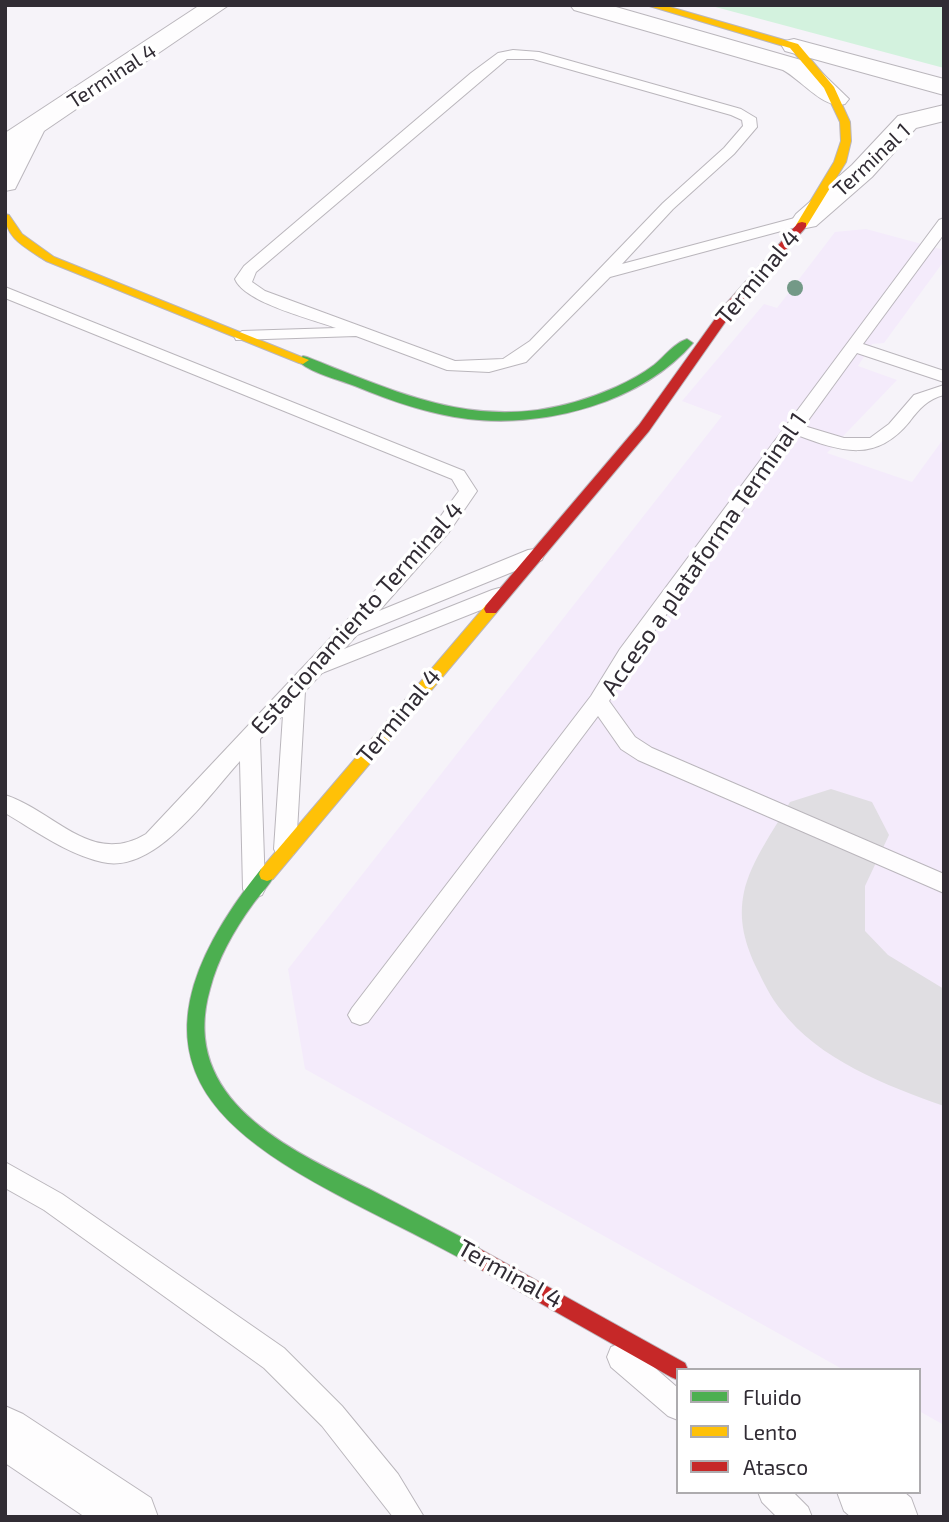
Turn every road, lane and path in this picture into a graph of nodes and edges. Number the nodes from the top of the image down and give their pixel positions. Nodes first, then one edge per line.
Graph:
1 (217, 5) edge
2 (582, 5) edge
3 (651, 5) edge
4 (794, 46) junction
5 (944, 87) edge
6 (836, 99) junction
7 (944, 113) edge
8 (33, 127) junction
9 (5, 145) edge
10 (5, 183) edge
11 (811, 213) junction
12 (5, 217) edge
13 (944, 223) edge
14 (620, 257) junction
15 (605, 273) junction
16 (5, 292) edge
17 (729, 308) junction
18 (329, 320) junction
19 (216, 325) junction
20 (360, 332) junction
21 (242, 336) junction
22 (852, 346) junction
23 (944, 377) edge
24 (944, 390) edge
25 (793, 428) junction
26 (537, 554) junction
27 (504, 593) junction
28 (352, 630) junction
29 (316, 668) junction
30 (295, 687) junction
31 (598, 701) junction
32 (250, 739) junction
33 (5, 803) edge
34 (285, 849) junction
35 (944, 884) edge
36 (254, 889) junction
37 (360, 1014) dead end
38 (5, 1174) edge
39 (552, 1296) junction
40 (676, 1369) edge
41 (676, 1404) edge
42 (5, 1432) edge
43 (774, 1494) edge
44 (865, 1494) edge
45 (132, 1517) edge
46 (410, 1517) edge
47 (798, 1517) edge
48 (892, 1517) edge

1 - 8 street, Terminal 4
2 - 6 street
3 - 4 street
4 - 5 street
4 - 6 street, Terminal 4
6 - 11 street, Terminal 4
7 - 11 street, Terminal 1
8 - 9 street, Terminal 4
8 - 10 street
11 - 14 lane
11 - 15 lane
11 - 17 street, Terminal 4
12 - 19 street
13 - 22 lane, Acceso a plataforma Terminal 1
14 - 15 lane
14 - 18 lane
15 - 20 lane
16 - 28 lane, Estacionamiento Terminal 4
17 - 21 street
17 - 26 street, Terminal 4
18 - 19 lane
18 - 20 lane
19 - 21 street
20 - 21 lane
22 - 23 lane
22 - 25 lane, Acceso a plataforma Terminal 1
24 - 25 lane
25 - 31 lane, Acceso a plataforma Terminal 1
26 - 27 street, Terminal 4
26 - 28 lane
27 - 29 lane
27 - 34 street, Terminal 4
28 - 29 lane, Estacionamiento Terminal 4
29 - 30 lane, Estacionamiento Terminal 4
30 - 32 lane, Estacionamiento Terminal 4
30 - 34 lane
31 - 35 lane, Acceso a plataforma Terminal 1
31 - 37 lane
32 - 33 lane, Estacionamiento Terminal 4
32 - 36 lane
34 - 36 street, Terminal 4
36 - 39 street, Terminal 4
38 - 46 lane
39 - 40 street, Terminal 4
39 - 41 lane
42 - 45 street
43 - 47 lane
44 - 48 street

